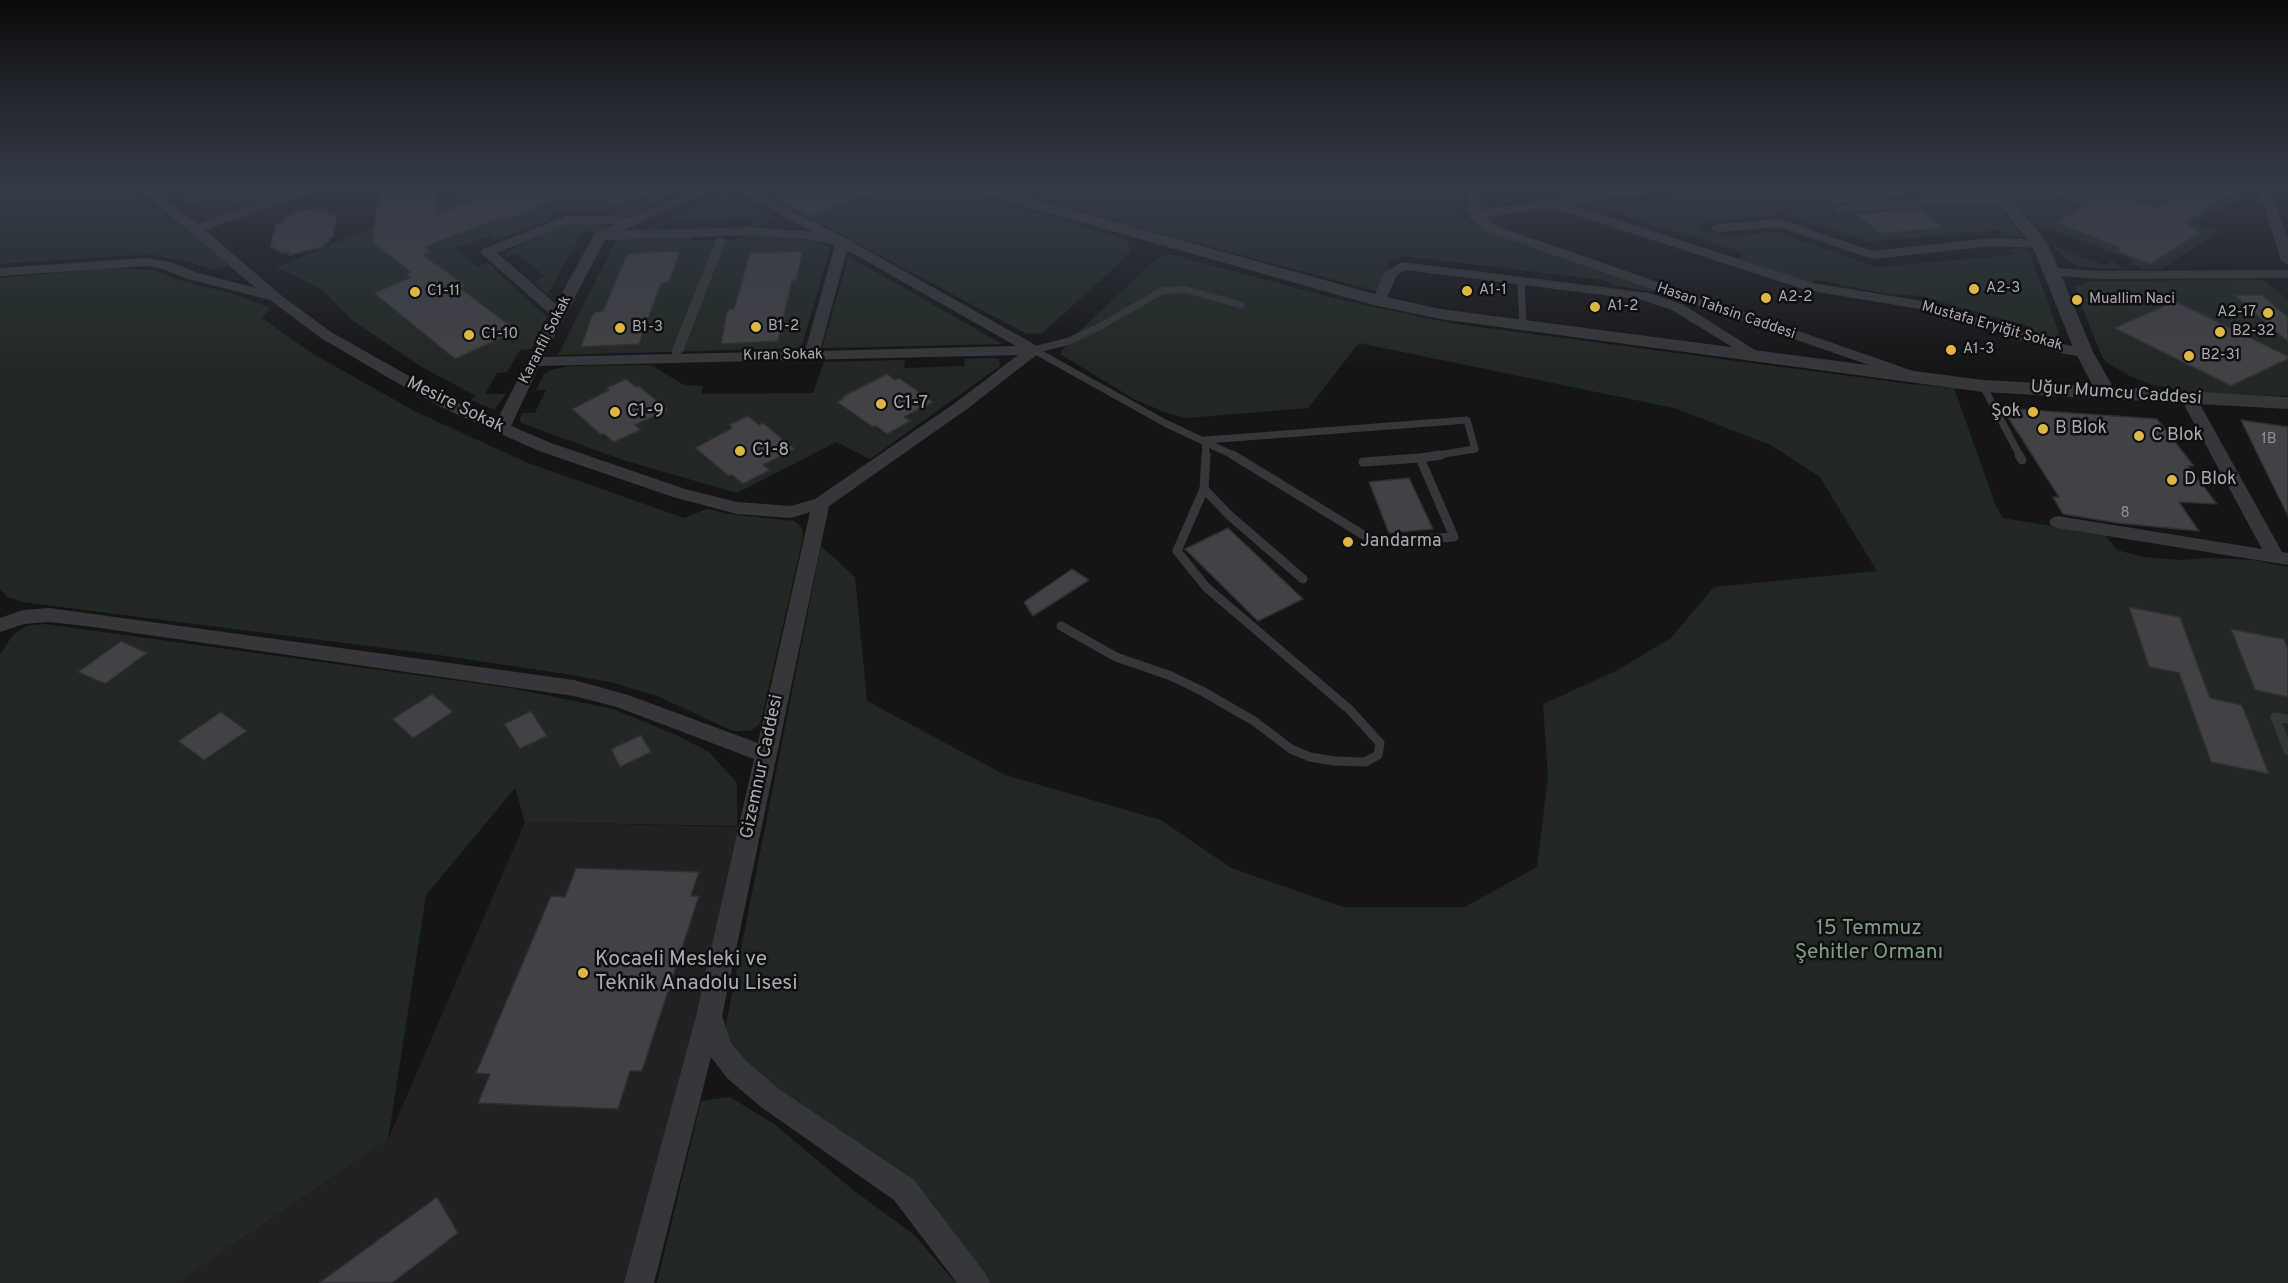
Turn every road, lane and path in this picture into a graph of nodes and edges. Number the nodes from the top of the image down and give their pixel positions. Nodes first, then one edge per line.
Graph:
1 (216, 246) edge
2 (503, 246) edge
3 (595, 246) edge
4 (719, 246) edge
5 (841, 246) edge
6 (847, 246) edge
7 (1182, 246) edge
8 (1535, 246) edge
9 (1683, 246) edge
10 (1847, 246) edge
11 (1963, 246) edge
12 (2041, 246) edge
13 (2283, 246) edge
14 (2288, 261) edge
15 (0, 272) edge
16 (2053, 273) junction
17 (2288, 274) edge
18 (1521, 280) junction
19 (277, 299) junction
20 (1379, 301) junction
21 (1240, 305) dead end
22 (559, 314) junction
23 (1523, 325) junction
24 (1818, 344) junction
25 (1034, 350) junction
26 (2084, 351) junction
27 (677, 352) dead end
28 (810, 355) junction
29 (1755, 355) junction
30 (533, 362) junction
31 (1827, 364) junction
32 (1911, 375) junction
33 (1983, 386) junction
34 (2106, 393) junction
35 (2189, 399) junction
36 (2288, 404) edge
37 (501, 429) junction
38 (1205, 440) junction
39 (1420, 458) junction
40 (2022, 460) dead end
41 (1363, 462) dead end
42 (1204, 489) junction
43 (821, 504) junction
44 (2058, 522) dead end
45 (2282, 558) edge
46 (1302, 579) dead end
47 (0, 624) edge
48 (1061, 626) dead end
49 (2288, 719) edge
50 (2288, 750) edge
51 (766, 755) junction
52 (709, 1016) junction
53 (639, 1283) edge
54 (975, 1283) edge

1 - 19 street, Mesire Sokak
2 - 22 street
3 - 22 street, Karanfil Sokak
4 - 27 street
5 - 28 street
6 - 25 street
7 - 20 street
8 - 24 street, Hasan Tahsin Caddesi
9 - 26 street, Mustafa Eryiğit Sokak
10 - 11 street
12 - 16 street
13 - 14 street
15 - 19 street
16 - 17 street
16 - 26 street
18 - 20 street
18 - 23 lane
18 - 29 street
19 - 37 street, Mesire Sokak
20 - 23 street, Uğur Mumcu Caddesi
21 - 25 lane
22 - 30 street, Karanfil Sokak
23 - 29 street, Uğur Mumcu Caddesi
24 - 31 street
24 - 32 street, Hasan Tahsin Caddesi
25 - 28 street, Kıran Sokak
25 - 38 lane
25 - 43 street
26 - 34 street
28 - 30 street, Kıran Sokak
29 - 31 street, Uğur Mumcu Caddesi
30 - 37 street, Karanfil Sokak
31 - 32 street, Uğur Mumcu Caddesi
32 - 33 street, Uğur Mumcu Caddesi
33 - 34 street, Uğur Mumcu Caddesi
33 - 40 lane
34 - 35 street, Uğur Mumcu Caddesi
35 - 36 street, Uğur Mumcu Caddesi
35 - 45 street
37 - 43 street, Mesire Sokak
38 - 39 lane
38 - 39 lane
38 - 42 lane
39 - 41 lane
42 - 46 lane
42 - 48 lane
43 - 51 street, Gizemnur Caddesi
44 - 45 street
47 - 51 street
49 - 50 lane
51 - 52 street, Gizemnur Caddesi
52 - 53 street, Gizemnur Caddesi
52 - 54 street

